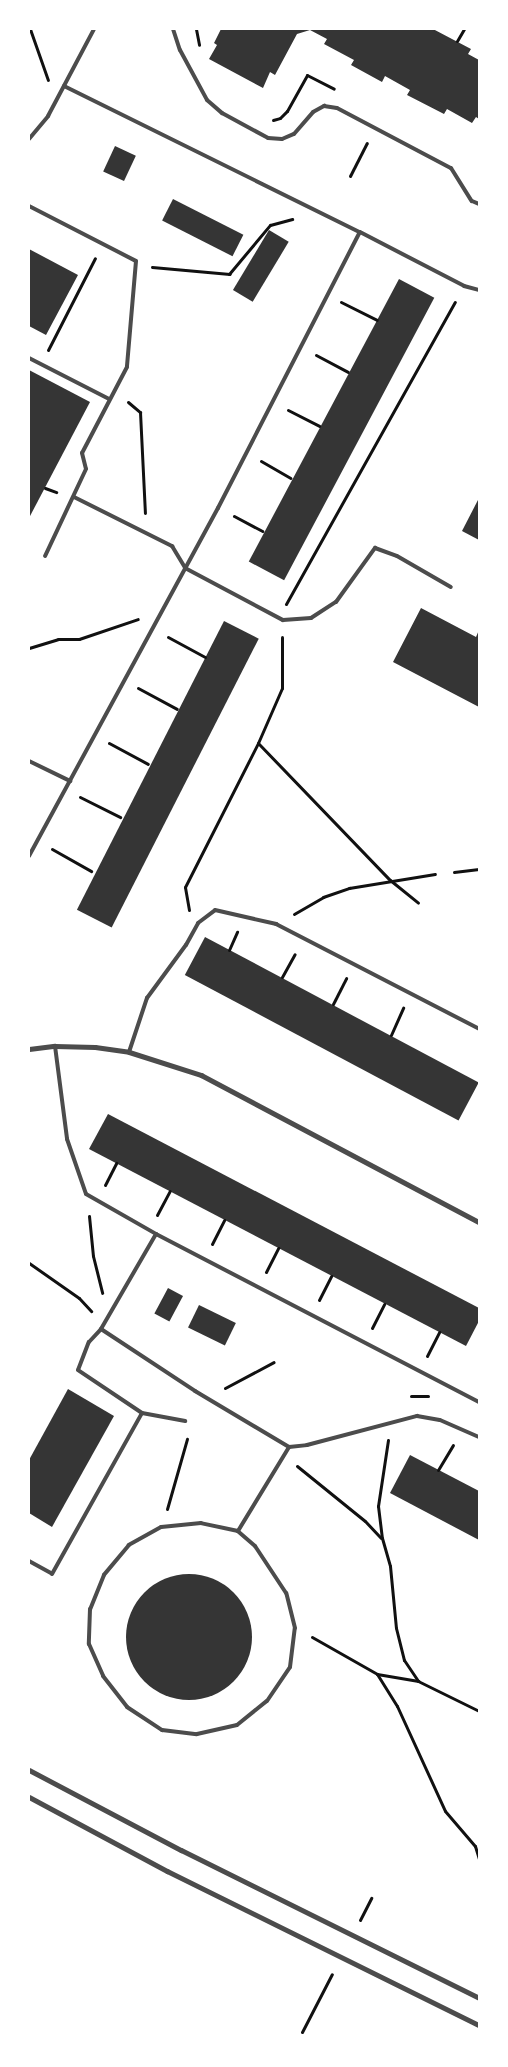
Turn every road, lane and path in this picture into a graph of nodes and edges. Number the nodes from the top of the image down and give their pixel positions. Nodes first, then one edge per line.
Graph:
1 (30, 29) edge
2 (94, 29) edge
3 (173, 29) edge
4 (464, 29) edge
5 (457, 41) dead end
6 (64, 86) junction
7 (56, 102) junction
8 (375, 128) junction
9 (29, 139) edge
10 (350, 176) dead end
11 (479, 204) edge
12 (29, 206) edge
13 (295, 218) dead end
14 (360, 232) junction
15 (102, 244) junction
16 (142, 266) dead end
17 (464, 286) junction
18 (479, 290) edge
19 (327, 295) junction
20 (377, 320) dead end
21 (301, 347) junction
22 (29, 358) edge
23 (41, 364) junction
24 (348, 372) dead end
25 (114, 391) junction
26 (109, 399) junction
27 (273, 402) junction
28 (319, 426) dead end
29 (246, 453) junction
30 (291, 478) dead end
31 (74, 497) junction
32 (218, 508) junction
33 (262, 531) dead end
34 (146, 534) junction
35 (45, 556) dead end
36 (185, 568) junction
37 (451, 587) dead end
38 (162, 612) junction
39 (281, 618) junction
40 (153, 628) junction
41 (29, 648) edge
42 (205, 657) dead end
43 (124, 680) junction
44 (177, 709) dead end
45 (94, 735) junction
46 (258, 743) junction
47 (29, 761) edge
48 (148, 764) dead end
49 (70, 781) junction
50 (66, 790) junction
51 (120, 817) dead end
52 (37, 840) junction
53 (29, 856) edge
54 (479, 869) edge
55 (91, 871) dead end
56 (454, 872) dead end
57 (435, 874) dead end
58 (390, 880) junction
59 (418, 903) dead end
60 (198, 923) junction
61 (276, 924) junction
62 (304, 938) junction
63 (354, 964) junction
64 (282, 978) dead end
65 (410, 993) junction
66 (333, 1004) dead end
67 (479, 1029) edge
68 (391, 1035) dead end
69 (55, 1046) junction
70 (29, 1049) edge
71 (129, 1052) junction
72 (116, 1163) dead end
73 (170, 1191) dead end
74 (96, 1200) junction
75 (89, 1213) dead end
76 (224, 1220) dead end
77 (479, 1222) edge
78 (149, 1230) junction
79 (156, 1234) junction
80 (278, 1248) dead end
81 (204, 1259) junction
82 (29, 1263) edge
83 (331, 1276) dead end
84 (258, 1287) junction
85 (103, 1297) dead end
86 (384, 1304) dead end
87 (312, 1315) junction
88 (103, 1325) junction
89 (101, 1329) junction
90 (439, 1332) dead end
91 (364, 1342) junction
92 (274, 1362) dead end
93 (419, 1371) junction
94 (207, 1398) junction
95 (479, 1402) edge
96 (142, 1412) junction
97 (185, 1421) dead end
98 (391, 1423) junction
99 (462, 1430) junction
100 (189, 1434) dead end
101 (479, 1437) edge
102 (289, 1447) junction
103 (284, 1455) junction
104 (438, 1470) dead end
105 (161, 1527) junction
106 (238, 1531) junction
107 (382, 1538) junction
108 (29, 1562) edge
109 (295, 1628) junction
110 (377, 1674) junction
111 (418, 1681) junction
112 (479, 1711) edge
113 (29, 1770) edge
114 (29, 1797) edge
115 (479, 1859) edge
116 (371, 1898) dead end
117 (357, 1925) dead end
118 (332, 1974) dead end
119 (479, 1998) edge
120 (479, 2025) edge
121 (302, 2032) dead end

1 - 7 path
2 - 6 lane
3 - 8 lane
4 - 5 path
6 - 7 lane
6 - 14 lane
7 - 9 lane
8 - 10 path
8 - 11 lane
12 - 15 lane
13 - 16 path
14 - 17 lane
14 - 19 lane
15 - 23 path
15 - 25 lane
17 - 18 lane
17 - 39 path
19 - 20 path
19 - 21 lane
21 - 24 path
21 - 27 lane
22 - 23 lane
23 - 26 lane
25 - 26 lane
25 - 34 path
26 - 31 lane
27 - 28 path
27 - 29 lane
29 - 30 path
29 - 32 lane
31 - 34 lane
31 - 35 lane
32 - 33 path
32 - 36 lane
34 - 36 lane
36 - 38 lane
36 - 39 lane
37 - 39 lane
38 - 40 lane
38 - 41 path
39 - 46 path
40 - 42 path
40 - 43 lane
43 - 44 path
43 - 45 lane
45 - 48 path
45 - 49 lane
46 - 58 path
46 - 60 path
47 - 49 lane
49 - 50 lane
50 - 51 path
50 - 52 lane
52 - 53 lane
52 - 55 path
54 - 56 path
57 - 58 path
58 - 59 path
58 - 61 path
60 - 61 lane
60 - 71 lane
61 - 62 lane
62 - 63 lane
62 - 64 path
63 - 65 lane
63 - 66 path
65 - 67 lane
65 - 68 path
69 - 70 street
69 - 71 street
69 - 74 lane
71 - 77 street
72 - 74 path
73 - 78 path
74 - 78 lane
75 - 85 path
76 - 81 path
78 - 79 lane
79 - 81 lane
79 - 88 lane
80 - 84 path
81 - 84 lane
82 - 88 path
83 - 87 path
84 - 87 lane
86 - 91 path
87 - 91 lane
88 - 89 lane
89 - 94 lane
89 - 96 lane
90 - 93 path
91 - 93 lane
92 - 94 path
93 - 95 lane
94 - 102 lane
96 - 97 lane
96 - 108 lane
98 - 99 lane
98 - 102 lane
98 - 107 path
99 - 101 lane
99 - 104 path
100 - 105 path
102 - 103 lane
103 - 106 lane
103 - 107 path
105 - 106 lane
105 - 109 lane
106 - 109 lane
107 - 111 path
109 - 110 path
110 - 111 path
110 - 115 path
111 - 112 path
113 - 119 street
114 - 120 street
116 - 117 path
118 - 121 path

